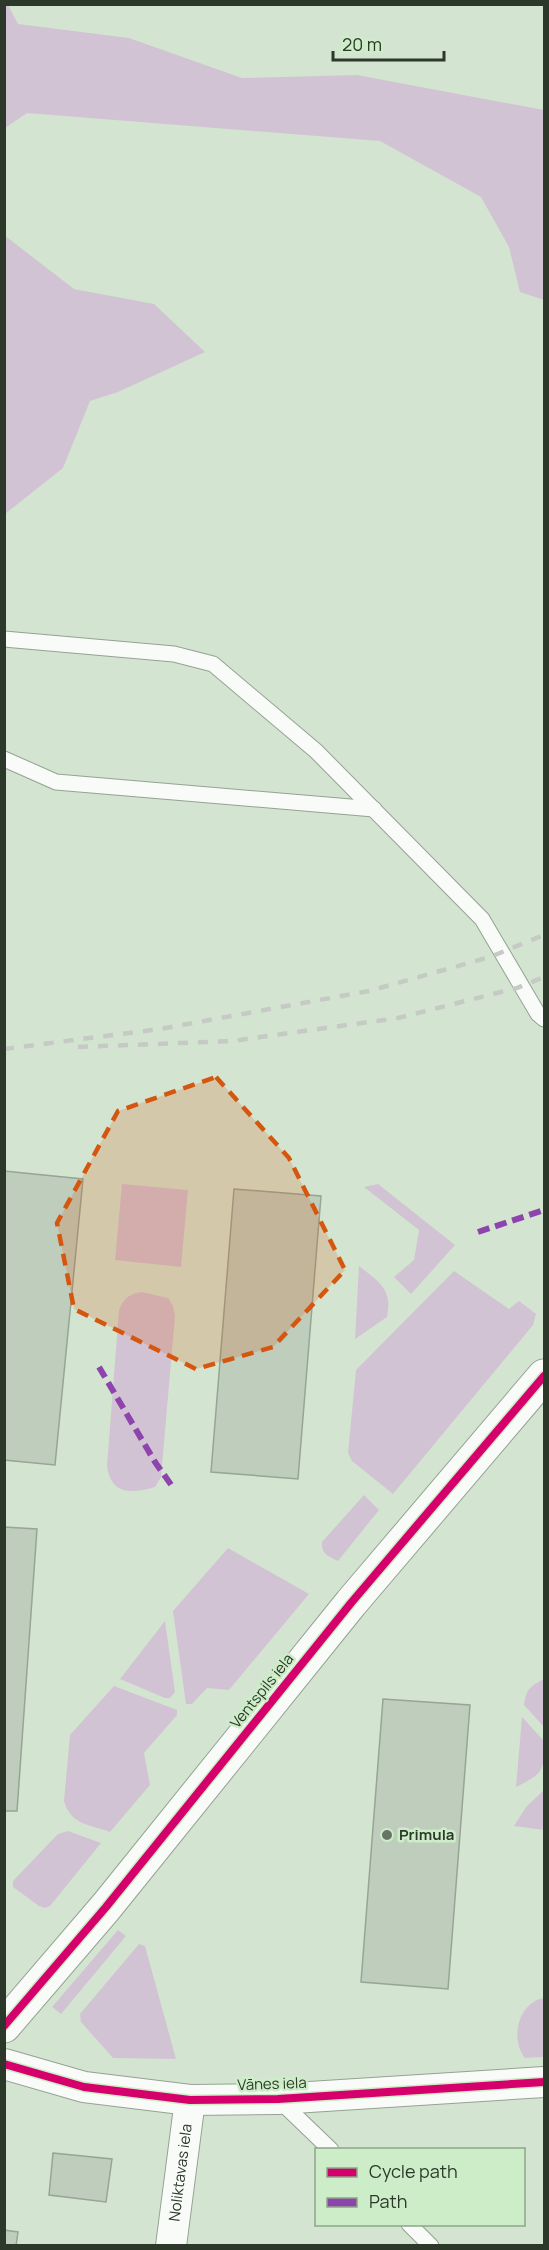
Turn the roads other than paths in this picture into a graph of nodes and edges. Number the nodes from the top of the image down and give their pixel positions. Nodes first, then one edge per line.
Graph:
1 (4, 639) edge
2 (4, 759) edge
3 (374, 809) junction
4 (544, 1019) edge
5 (544, 1376) edge
6 (4, 2026) edge
7 (4, 2064) edge
8 (544, 2082) edge
9 (278, 2099) junction
10 (190, 2100) junction
11 (329, 2148) edge
12 (412, 2226) edge
13 (171, 2246) edge
14 (431, 2246) edge

1 - 3 lane
2 - 3 lane
3 - 4 lane
5 - 6 street, Ventspils iela
7 - 10 street, Vānes iela
8 - 9 street, Vānes iela
9 - 10 street, Vānes iela
9 - 11 lane
10 - 13 street, Noliktavas iela
12 - 14 lane

